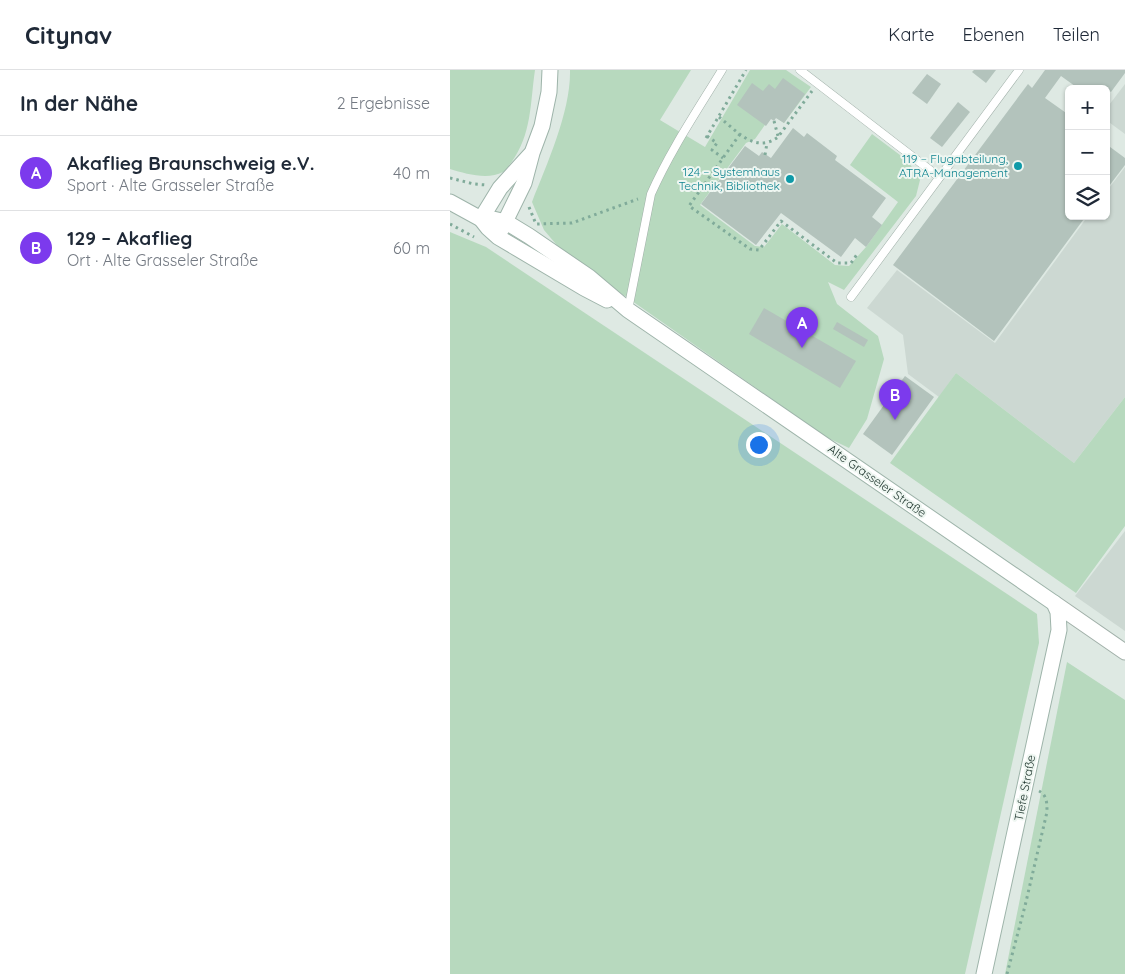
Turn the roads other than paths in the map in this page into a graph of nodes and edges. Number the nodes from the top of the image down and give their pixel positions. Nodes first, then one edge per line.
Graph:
1 (550, 70) edge
2 (722, 70) edge
3 (800, 70) edge
4 (1019, 70) edge
5 (532, 153) junction
6 (939, 177) junction
7 (450, 202) edge
8 (481, 219) junction
9 (506, 222) junction
10 (498, 237) junction
11 (851, 297) dead end
12 (628, 310) junction
13 (1054, 603) junction
14 (1125, 652) edge
15 (984, 974) edge

1 - 5 main road
2 - 12 lane
3 - 6 lane
4 - 6 lane
5 - 8 main road
5 - 9 main road
6 - 11 lane
7 - 8 main road
8 - 9 main road, Alte Grasseler Straße
8 - 10 main road, Alte Grasseler Straße
9 - 10 main road
9 - 12 main road, Alte Grasseler Straße
10 - 12 main road, Alte Grasseler Straße
12 - 13 main road, Alte Grasseler Straße
13 - 14 main road, Alte Grasseler Straße
13 - 15 main road, Tiefe Straße

